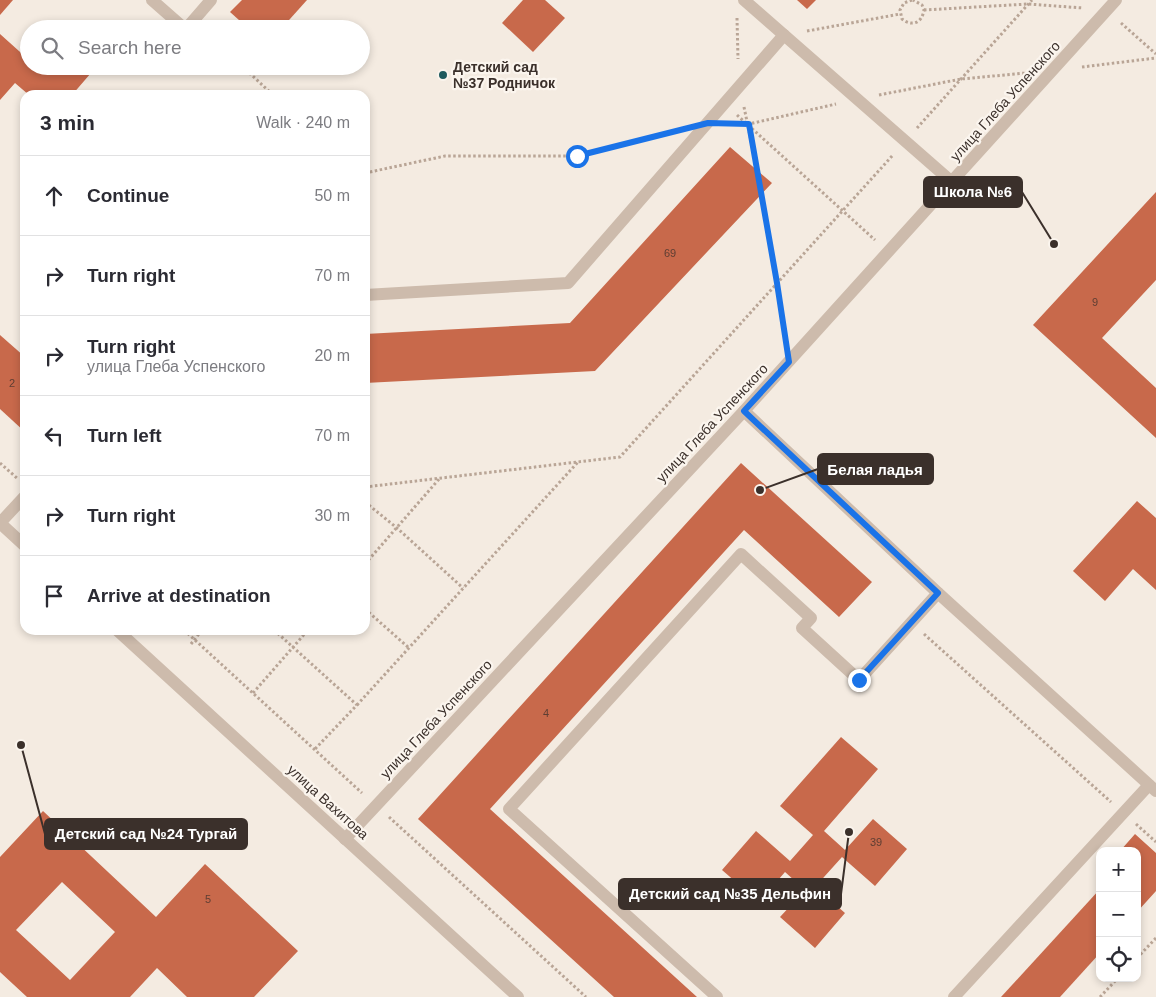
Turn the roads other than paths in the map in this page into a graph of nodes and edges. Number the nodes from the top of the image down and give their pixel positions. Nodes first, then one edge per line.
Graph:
1 (152, 0) edge
2 (210, 0) edge
3 (1116, 0) edge
4 (740, 5) edge
5 (175, 20) edge
6 (193, 20) edge
7 (784, 35) junction
8 (952, 182) junction
9 (370, 295) edge
10 (744, 411) junction
11 (20, 501) edge
12 (0, 523) edge
13 (20, 541) edge
14 (938, 593) junction
15 (122, 635) edge
16 (1153, 788) edge
17 (345, 839) junction
18 (518, 997) edge
19 (717, 997) edge
20 (954, 997) edge

1 - 5 street
2 - 6 street
3 - 8 street, улица Глеба Успенского
4 - 7 street
7 - 8 street
7 - 9 street
8 - 10 street, улица Глеба Успенского
10 - 14 street
10 - 17 street, улица Глеба Успенского
11 - 12 street
12 - 13 street
14 - 16 street
14 - 19 street
15 - 17 street, улица Вахитова
16 - 20 street
17 - 18 street, улица Вахитова

